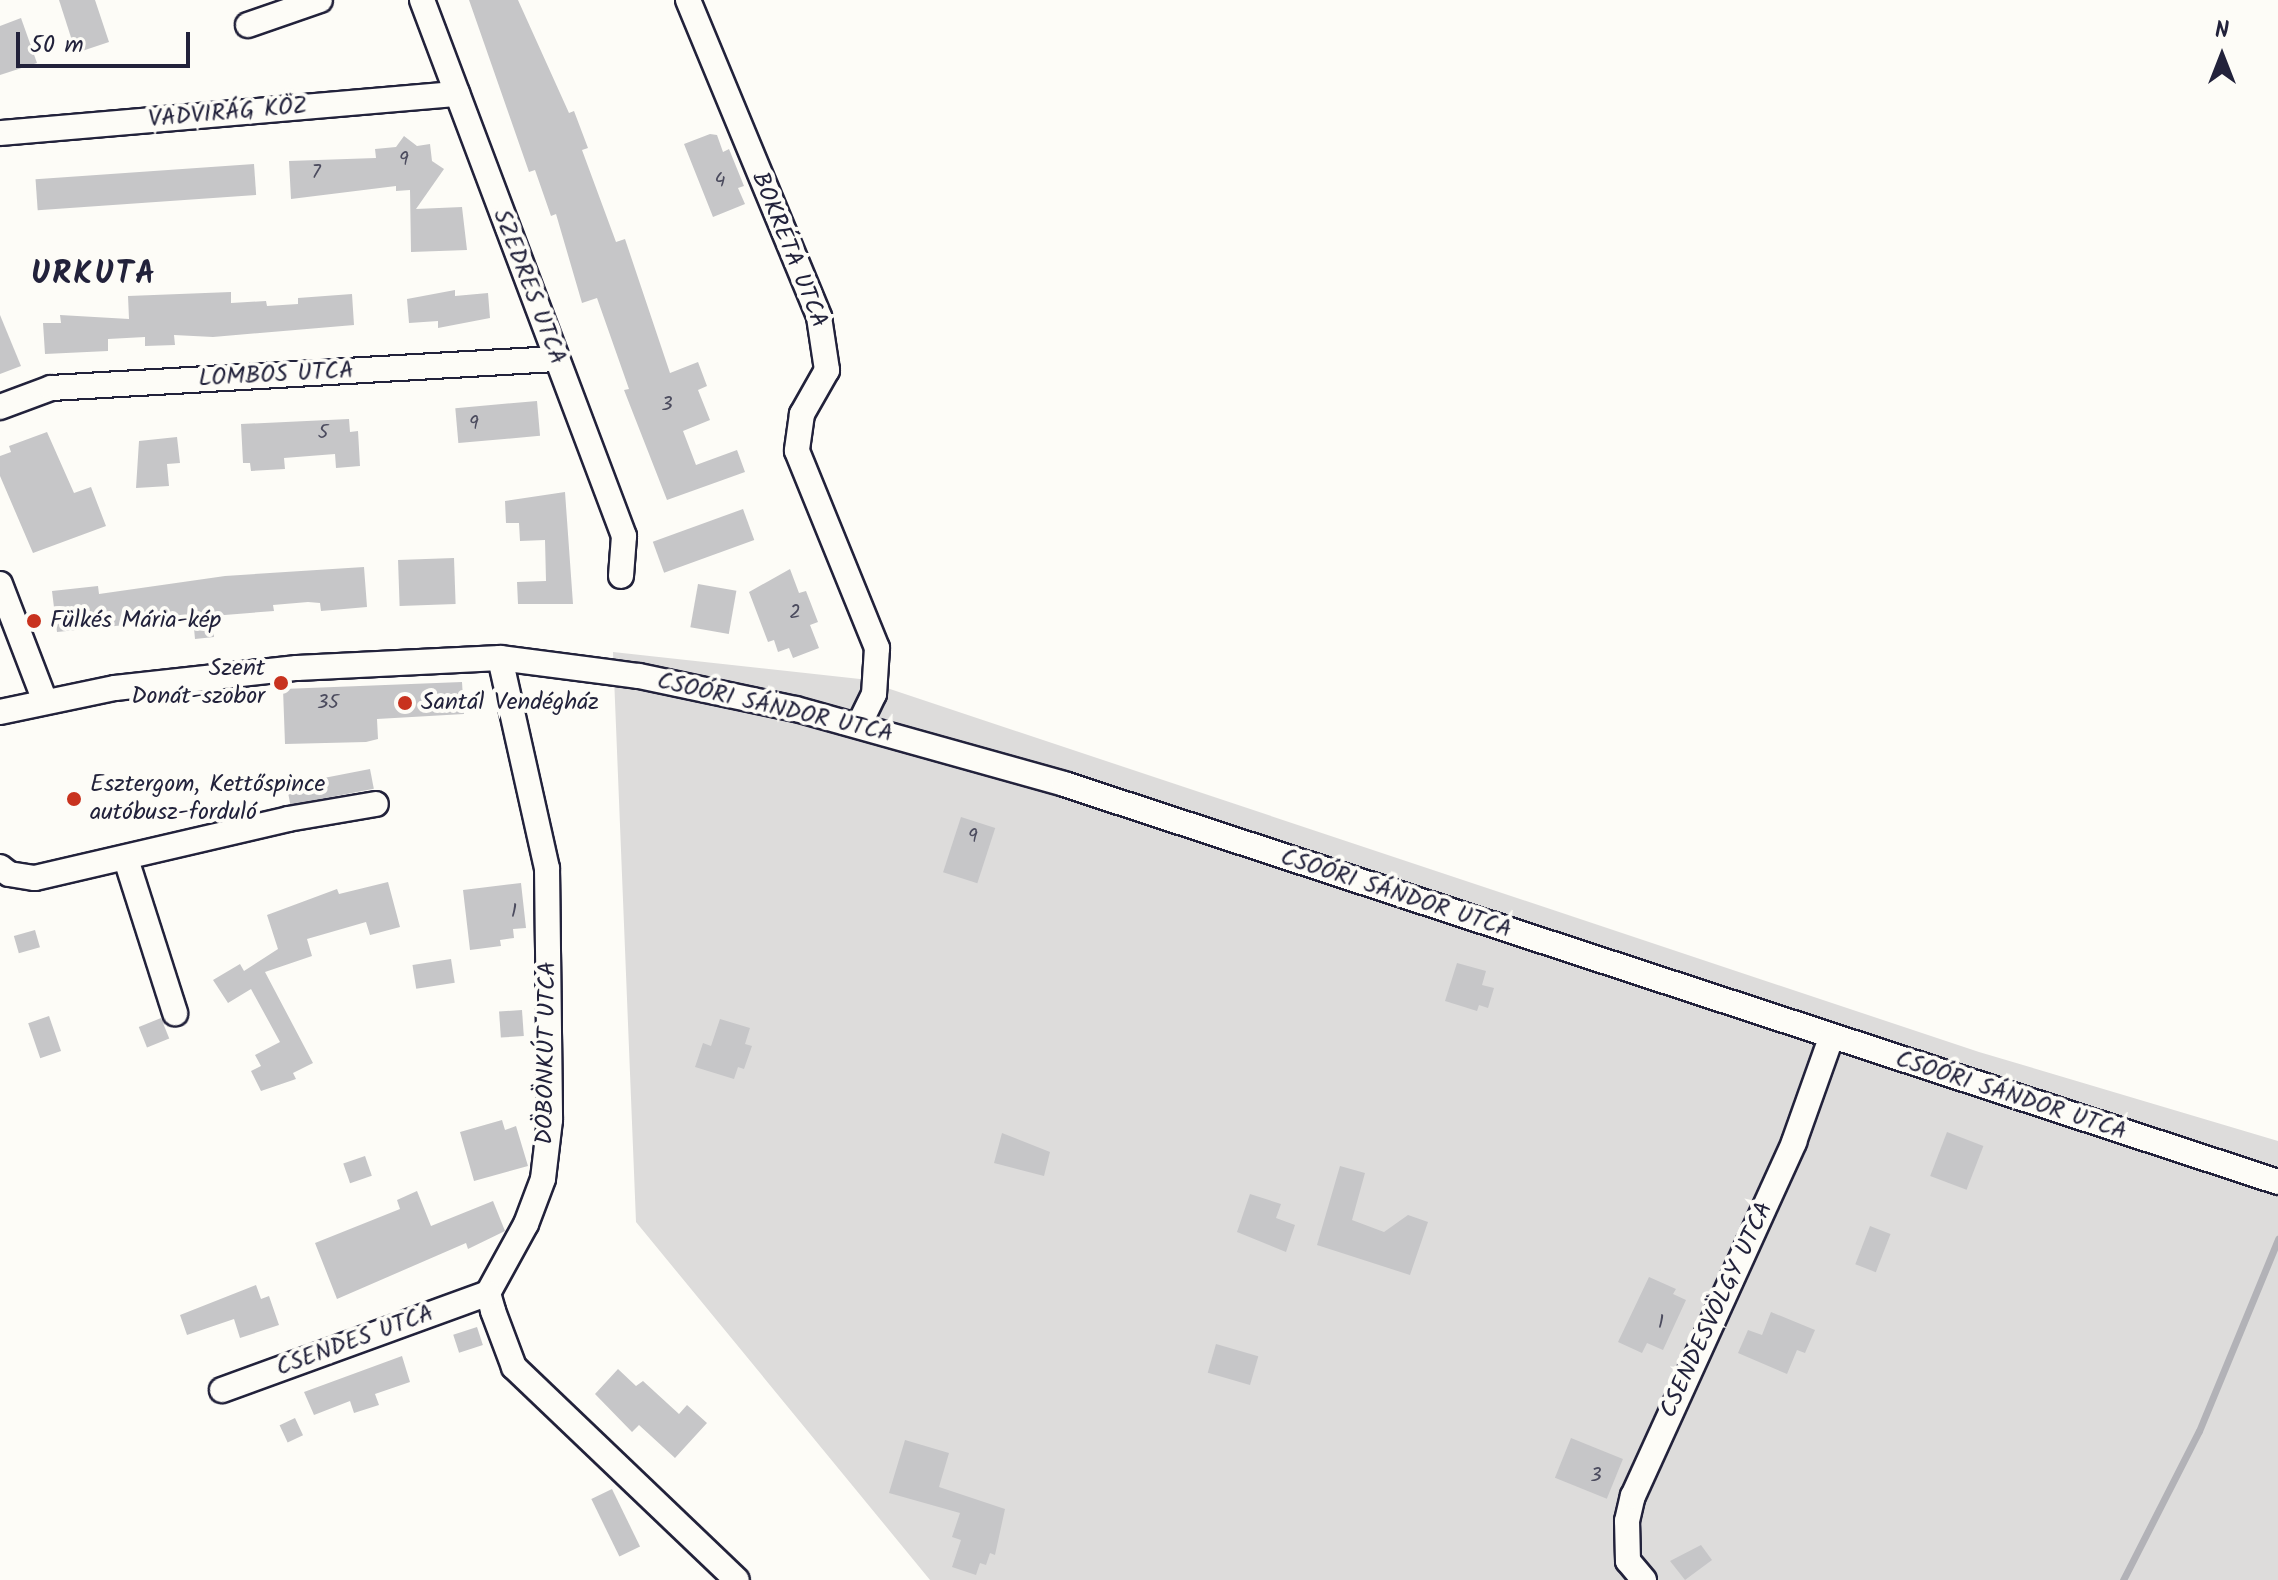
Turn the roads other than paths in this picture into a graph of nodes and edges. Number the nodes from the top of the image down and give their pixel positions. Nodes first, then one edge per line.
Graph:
1 (320, 0) edge
2 (422, 0) edge
3 (688, 0) edge
4 (248, 25) dead end
5 (457, 94) junction
6 (0, 133) edge
7 (556, 359) junction
8 (0, 407) edge
9 (621, 576) dead end
10 (0, 584) edge
11 (500, 658) junction
12 (45, 701) junction
13 (0, 712) edge
14 (859, 725) junction
15 (376, 804) dead end
16 (126, 859) junction
17 (0, 867) edge
18 (175, 1013) dead end
19 (1831, 1038) junction
20 (2278, 1182) edge
21 (488, 1293) junction
22 (222, 1390) dead end
23 (1629, 1574) edge
24 (737, 1580) edge

1 - 4 street
2 - 5 street, SZEDRES UTCA
3 - 14 street, BOKRÉTA UTCA
5 - 6 street, VADVIRÁG KÖZ
5 - 7 street, SZEDRES UTCA
7 - 8 street, LOMBOS UTCA
7 - 9 street, SZEDRES UTCA
10 - 12 street
11 - 12 street, CSOÓRI SÁNDOR UTCA
11 - 14 street, CSOÓRI SÁNDOR UTCA
11 - 21 street, DÖBÖNKÚT UTCA
12 - 13 street, CSOÓRI SÁNDOR UTCA
14 - 19 street, CSOÓRI SÁNDOR UTCA
15 - 16 street
16 - 17 street
16 - 18 street
19 - 20 street, CSOÓRI SÁNDOR UTCA
19 - 23 street, CSENDESVÖLGY UTCA
21 - 22 street, CSENDES UTCA
21 - 24 street

